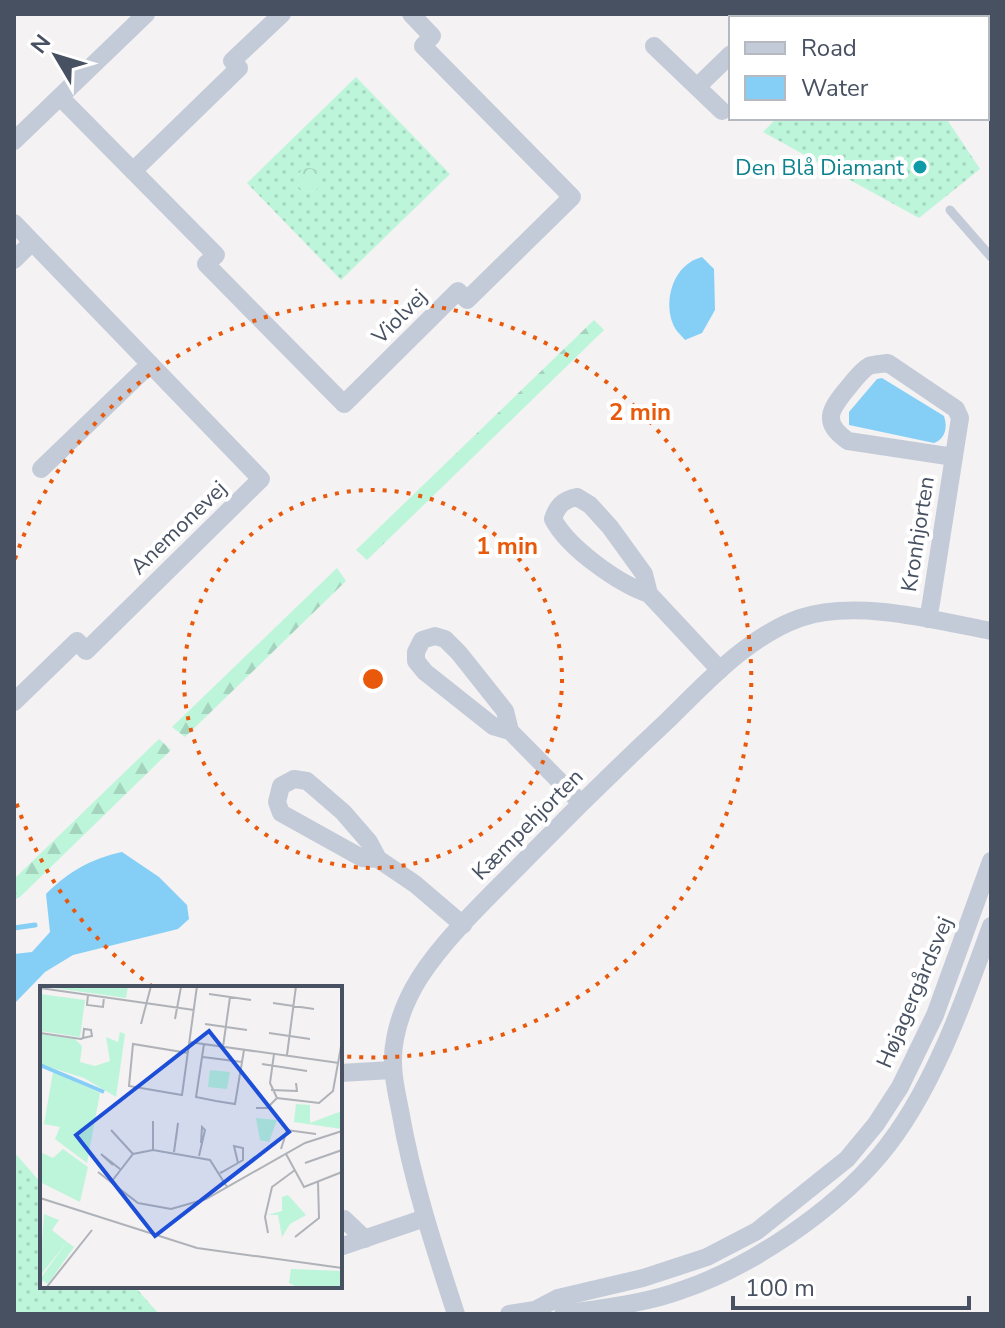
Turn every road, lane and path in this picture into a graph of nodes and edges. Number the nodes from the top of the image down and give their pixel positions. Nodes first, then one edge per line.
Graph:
1 (146, 14) edge
2 (282, 14) edge
3 (411, 14) edge
4 (654, 46) dead end
5 (729, 56) edge
6 (697, 87) junction
7 (60, 97) junction
8 (722, 111) dead end
9 (14, 141) edge
10 (133, 171) junction
11 (950, 210) dead end
12 (14, 223) edge
13 (32, 242) junction
14 (991, 257) edge
15 (14, 260) edge
16 (150, 364) junction
17 (954, 457) junction
18 (41, 469) dead end
19 (649, 594) junction
20 (928, 619) junction
21 (991, 631) edge
22 (720, 670) junction
23 (14, 702) edge
24 (510, 731) junction
25 (581, 803) junction
26 (378, 859) junction
27 (991, 861) edge
28 (463, 925) junction
29 (991, 926) edge
30 (392, 1070) junction
31 (342, 1073) edge
32 (425, 1218) junction
33 (342, 1219) edge
34 (365, 1239) junction
35 (342, 1246) edge
36 (535, 1310) junction
37 (456, 1314) edge
38 (509, 1314) edge
39 (555, 1314) edge
40 (563, 1314) edge

1 - 7 street
2 - 10 street
3 - 10 street, Violvej
4 - 6 street
5 - 6 street
6 - 8 street
7 - 9 street
7 - 10 street, Violvej
11 - 14 lane
12 - 13 street, Anemonevej
13 - 15 street
13 - 16 street, Anemonevej
16 - 18 street
16 - 23 street, Anemonevej
17 - 17 street, Kronhjorten
17 - 20 street, Kronhjorten
19 - 19 street
19 - 22 street
20 - 21 street, Kæmpehjorten
20 - 22 street, Kæmpehjorten
22 - 25 street, Kæmpehjorten
24 - 24 street
24 - 25 street
25 - 28 street, Kæmpehjorten
26 - 26 street
26 - 28 street
27 - 36 street, Højagergårdsvej
28 - 30 street, Kæmpehjorten
29 - 40 street, Højagergårdsvej
30 - 31 street
30 - 32 street, Kæmpehjorten
32 - 34 street
32 - 37 street, Kæmpehjorten
33 - 34 street
34 - 35 street
36 - 38 street, Højagergårdsvej
36 - 39 street, Højagergårdsvej

